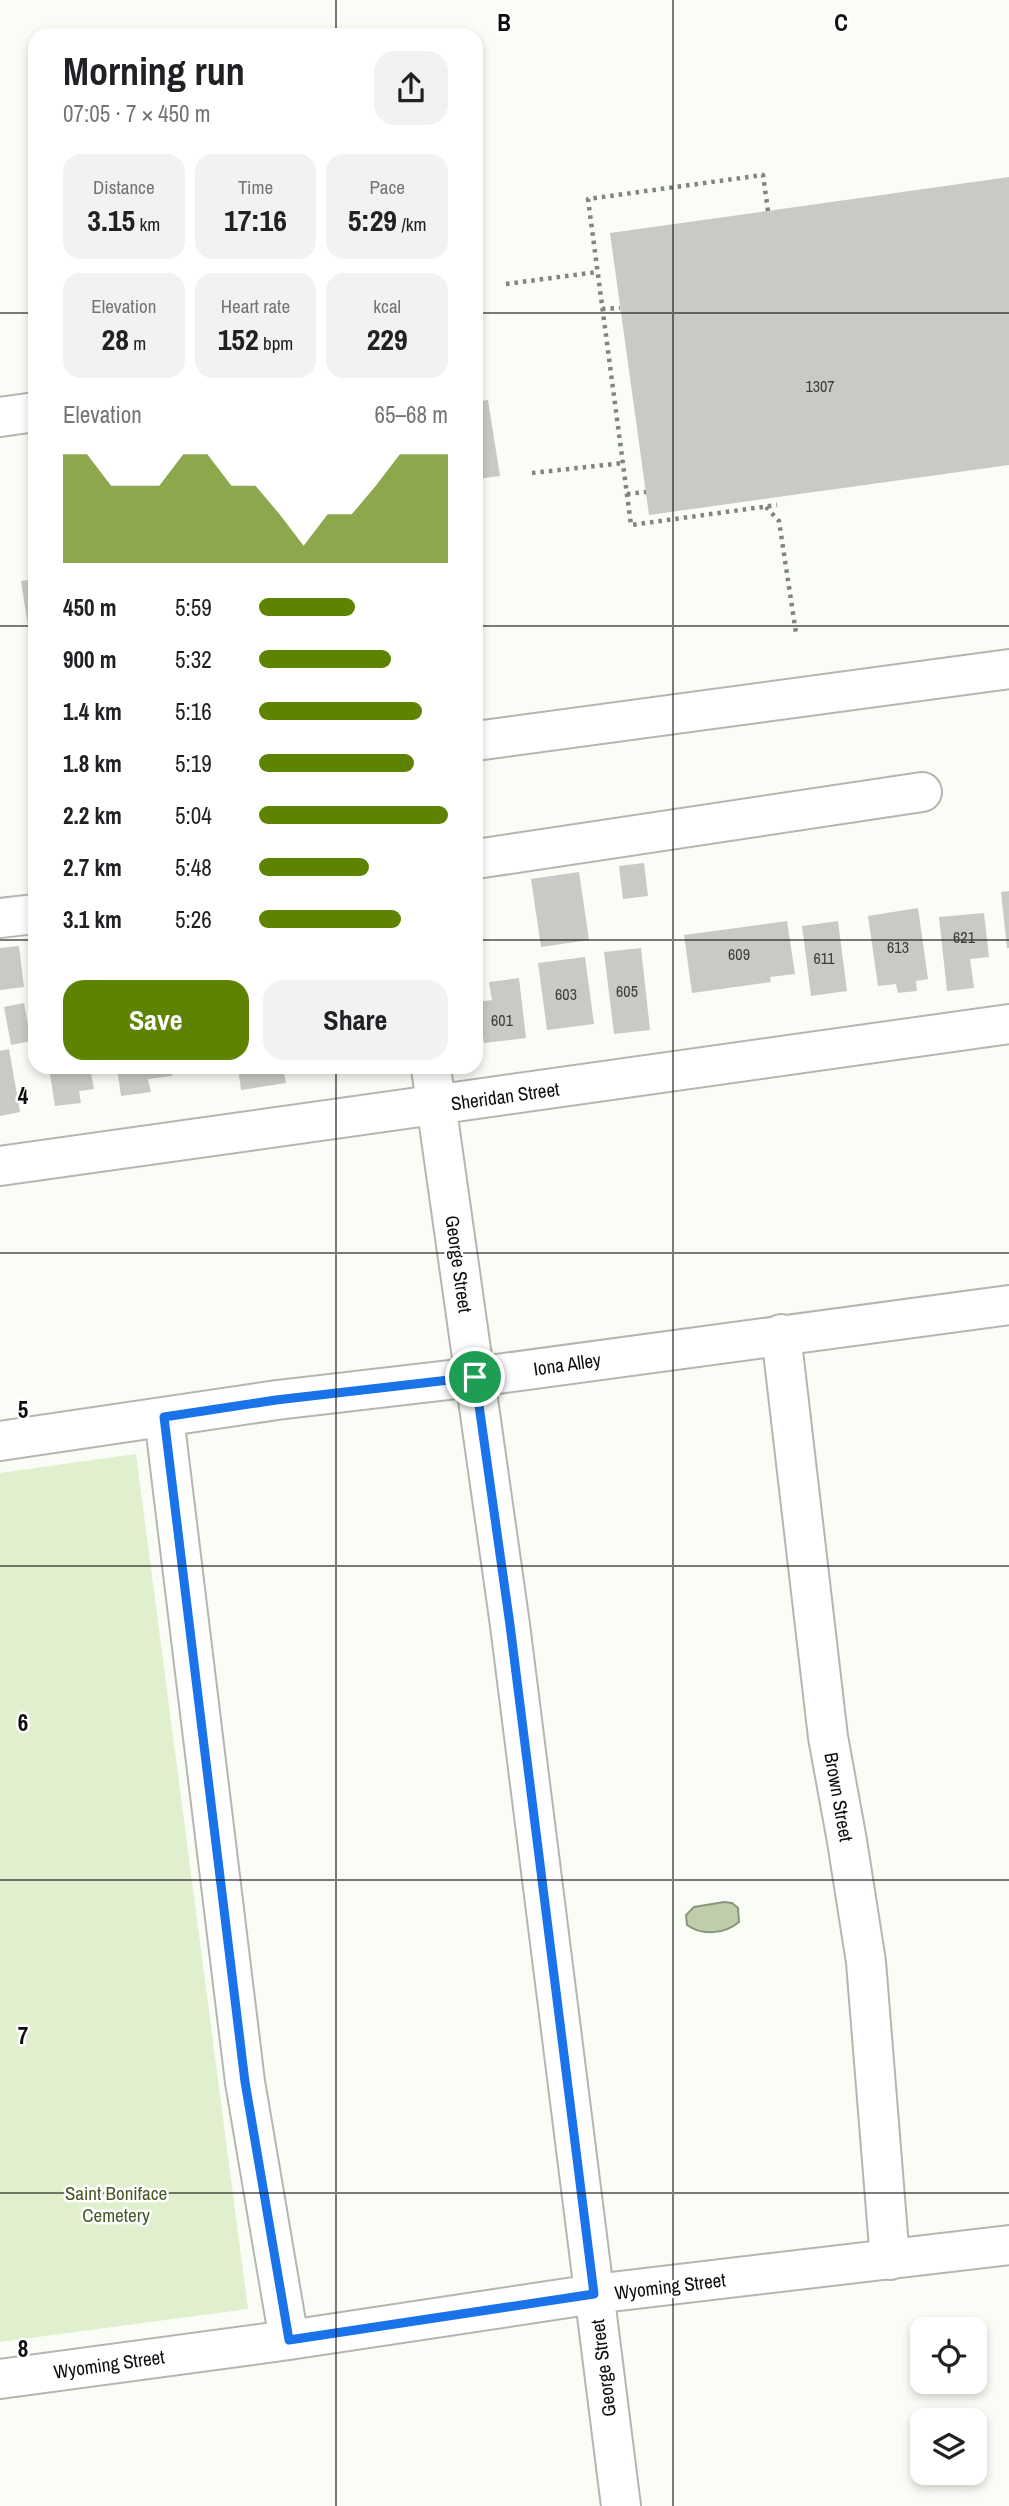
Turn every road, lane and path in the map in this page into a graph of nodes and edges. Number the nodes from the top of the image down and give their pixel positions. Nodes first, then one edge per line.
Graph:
1 (768, 211) dead end
2 (597, 272) junction
3 (506, 284) dead end
4 (620, 308) dead end
5 (602, 309) junction
6 (28, 413) edge
7 (0, 417) edge
8 (623, 463) junction
9 (532, 473) dead end
10 (646, 492) dead end
11 (627, 494) junction
12 (777, 505) dead end
13 (713, 506) dead end
14 (766, 507) junction
15 (715, 513) junction
16 (796, 633) dead end
17 (1009, 669) edge
18 (483, 740) edge
19 (922, 792) dead end
20 (483, 858) edge
21 (28, 915) edge
22 (0, 918) edge
23 (1009, 1024) edge
24 (432, 1074) edge
25 (437, 1105) junction
26 (0, 1166) edge
27 (1009, 1304) edge
28 (781, 1334) junction
29 (475, 1377) junction
30 (164, 1417) junction
31 (0, 1441) edge
32 (1009, 2245) edge
33 (890, 2260) junction
34 (594, 2294) junction
35 (289, 2340) junction
36 (0, 2379) edge
37 (621, 2506) edge

1 - 2 path
2 - 3 path
2 - 5 path
4 - 5 path
5 - 8 path
6 - 7 street
8 - 9 path
8 - 11 path
10 - 11 path
11 - 15 path
12 - 14 path
13 - 15 path
14 - 15 path
14 - 16 path
17 - 18 street
19 - 20 street
21 - 22 street
23 - 25 street, Sheridan Street
24 - 25 street, George Street
25 - 26 street, Sheridan Street
25 - 29 street, George Street
27 - 28 street, Iona Alley
28 - 29 street, Iona Alley
28 - 33 street, Brown Street
29 - 30 street, Iona Alley
29 - 34 street, George Street
30 - 31 street, Iona Alley
30 - 35 street
32 - 33 street, Wyoming Street
33 - 34 street, Wyoming Street
34 - 35 street, Wyoming Street
34 - 37 street, George Street
35 - 36 street, Wyoming Street

